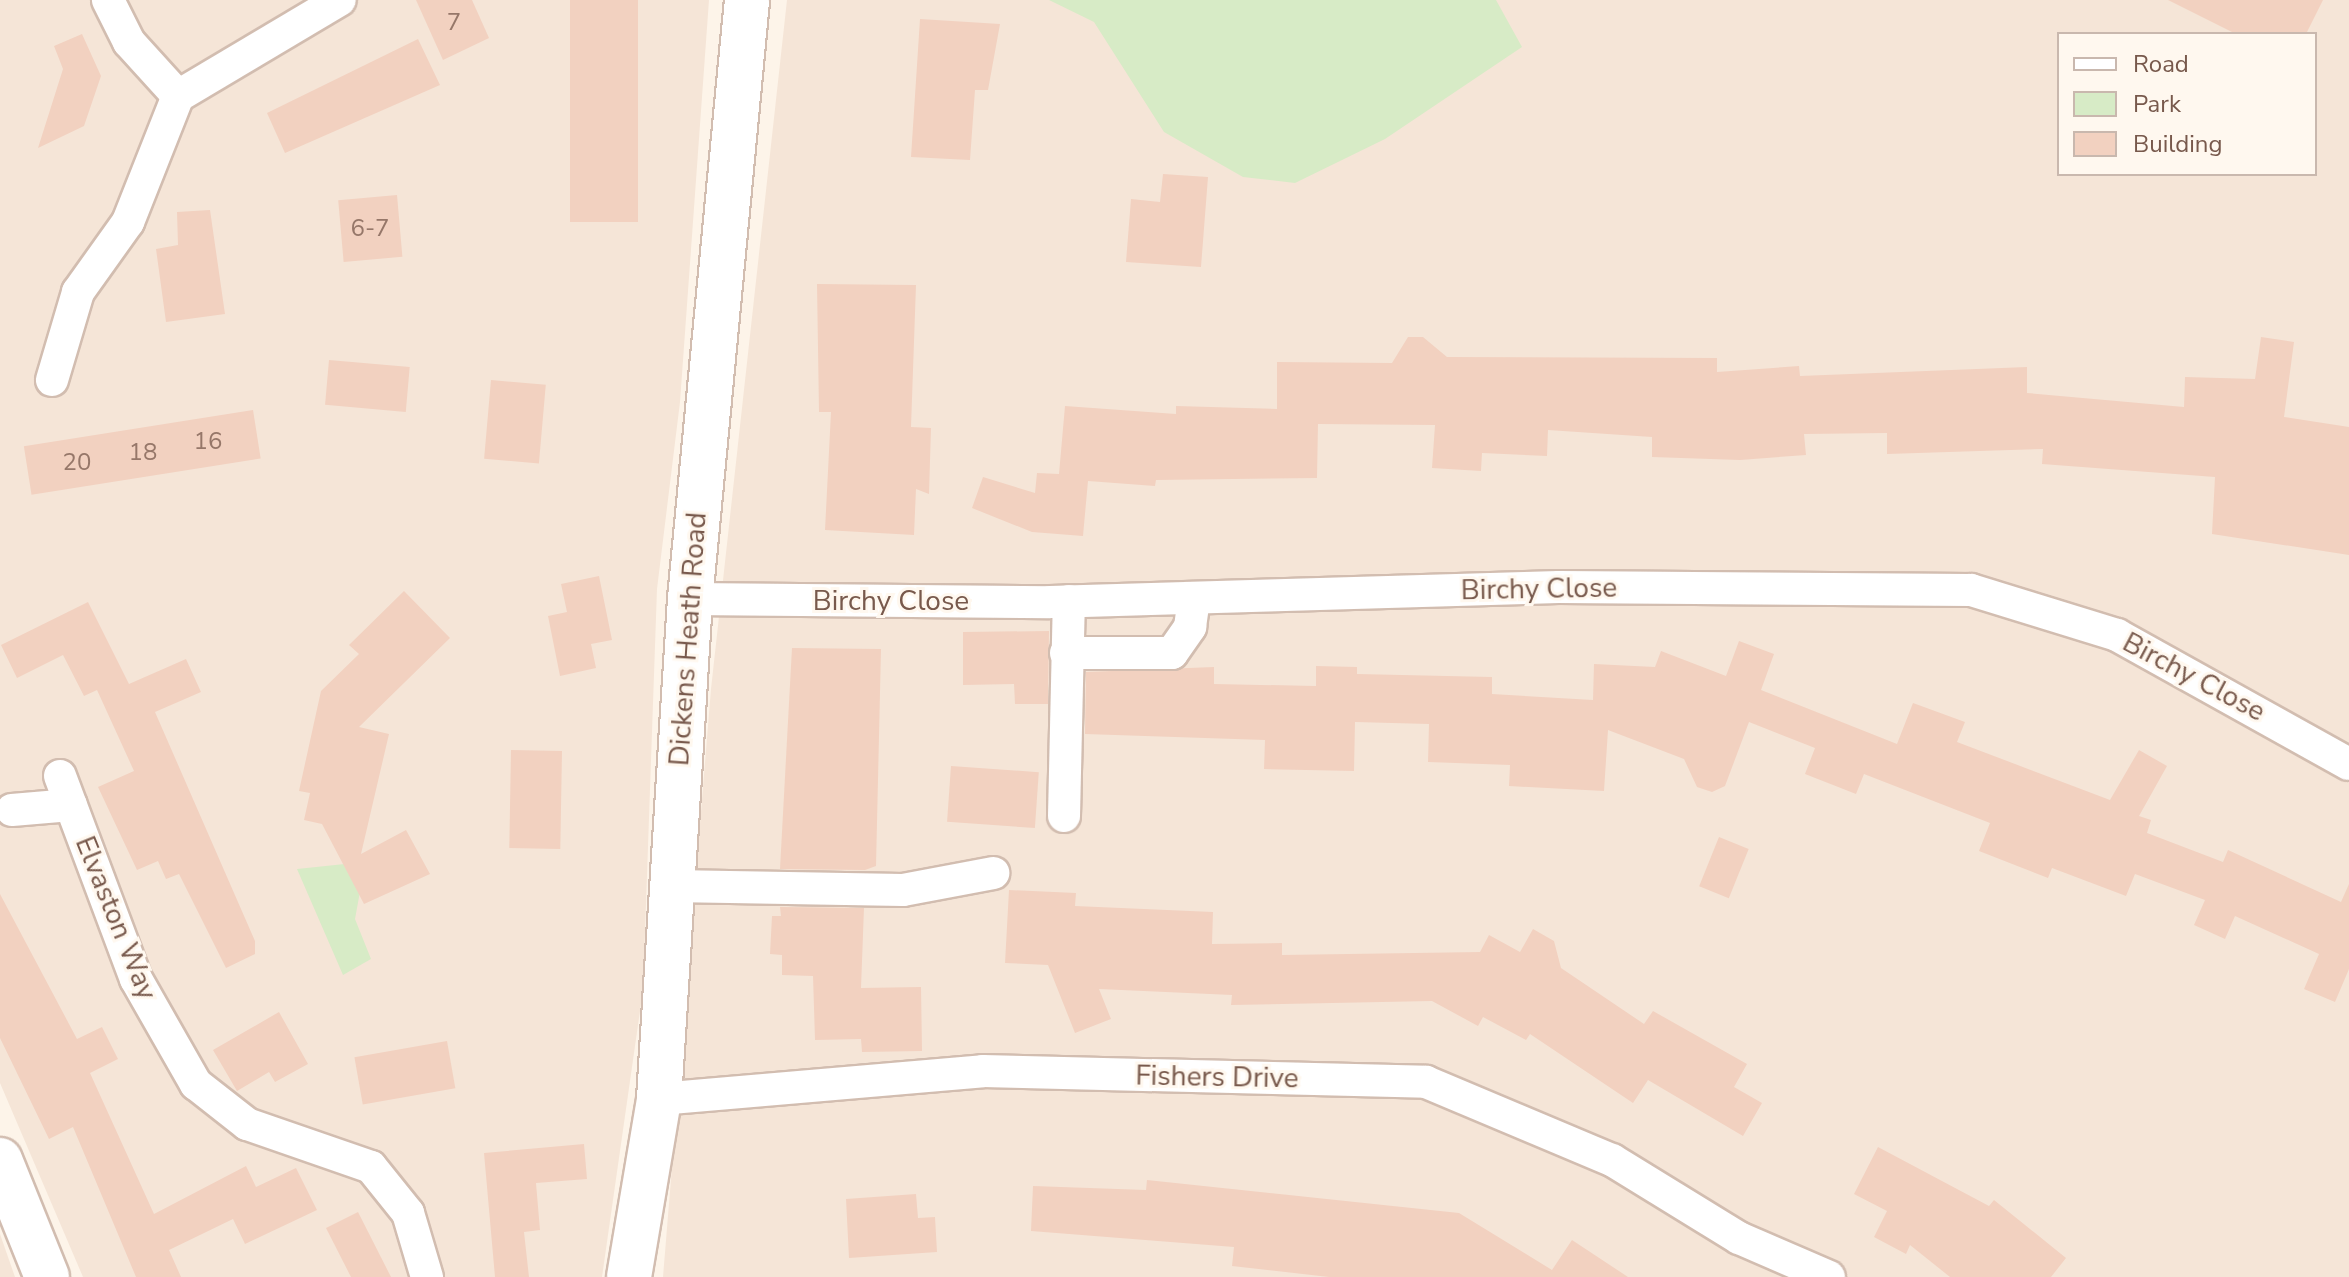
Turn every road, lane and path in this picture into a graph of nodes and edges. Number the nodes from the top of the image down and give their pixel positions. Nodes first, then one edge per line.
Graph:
1 (108, 0) edge
2 (340, 0) edge
3 (747, 0) edge
4 (178, 96) junction
5 (52, 380) dead end
6 (1194, 598) junction
7 (690, 599) junction
8 (1069, 601) junction
9 (1066, 653) junction
10 (2349, 764) edge
11 (12, 810) dead end
12 (1064, 816) dead end
13 (993, 873) dead end
14 (672, 886) junction
15 (659, 1099) junction
16 (0, 1160) edge
17 (47, 1277) edge
18 (427, 1277) edge
19 (629, 1277) edge
20 (1829, 1277) edge

1 - 4 street
2 - 4 street
3 - 7 street, Dickens Heath Road
4 - 5 street
6 - 8 street, Birchy Close
6 - 9 street
6 - 10 street, Birchy Close
7 - 8 street, Birchy Close
7 - 14 street, Dickens Heath Road
8 - 9 street
9 - 12 street
11 - 18 street, Elvaston Way
13 - 14 street
14 - 15 street, Dickens Heath Road
15 - 19 street, Dickens Heath Road
15 - 20 street, Fishers Drive
16 - 17 street

